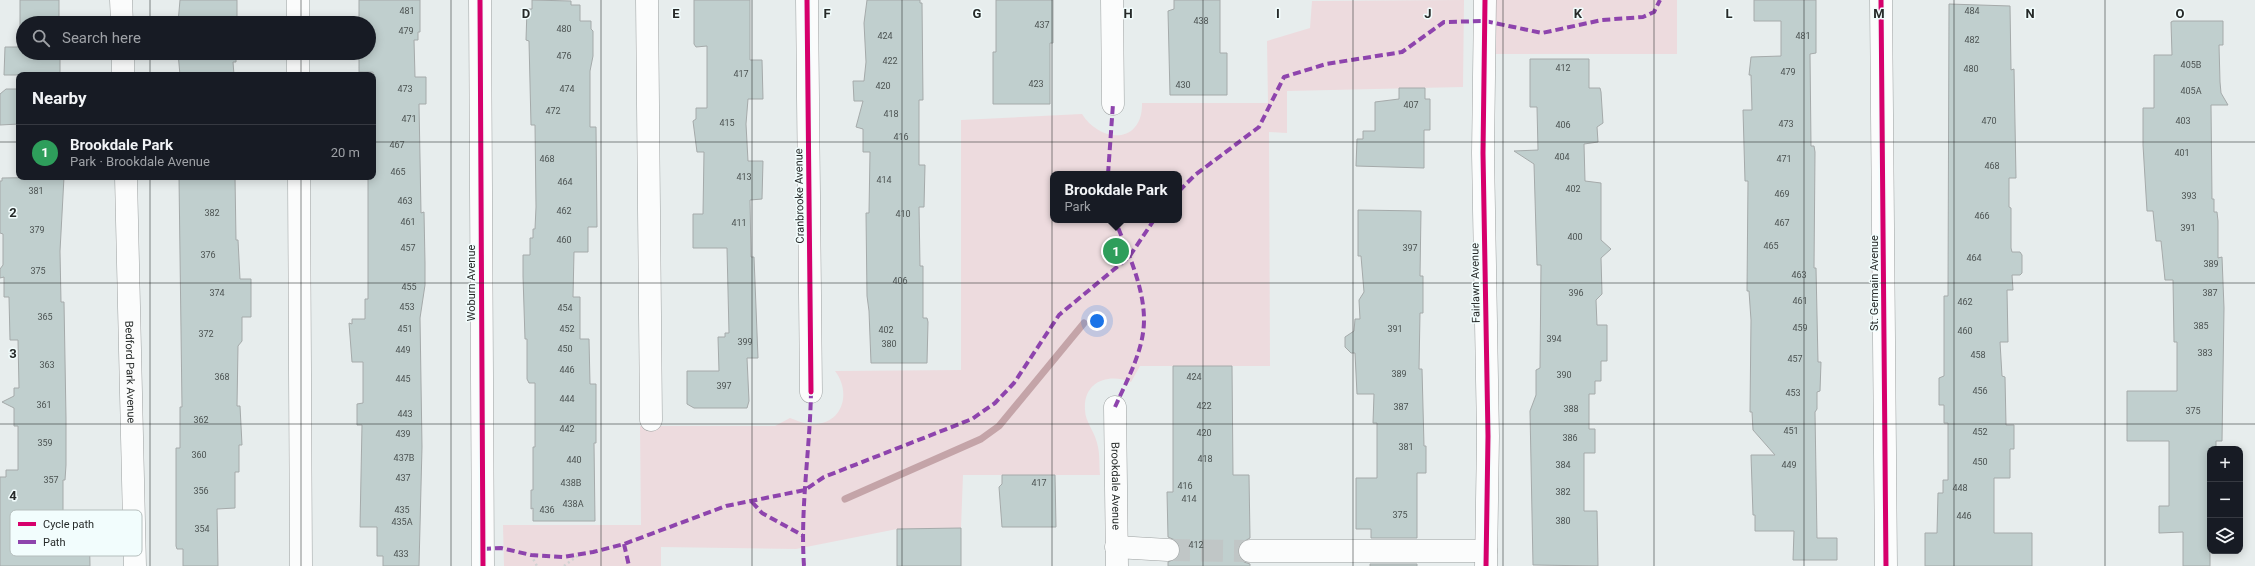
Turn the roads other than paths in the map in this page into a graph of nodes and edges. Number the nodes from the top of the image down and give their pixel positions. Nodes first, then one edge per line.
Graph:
1 (122, 0) edge
2 (298, 0) edge
3 (480, 0) edge
4 (647, 0) edge
5 (807, 0) edge
6 (1112, 0) edge
7 (1485, 0) edge
8 (1881, 0) edge
9 (122, 16) edge
10 (298, 16) edge
11 (123, 60) edge
12 (298, 60) edge
13 (123, 72) edge
14 (298, 72) edge
15 (1113, 104) dead end
16 (126, 180) edge
17 (299, 180) edge
18 (811, 392) dead end
19 (1115, 407) dead end
20 (650, 420) dead end
21 (134, 510) edge
22 (1168, 550) tunnel mouth
23 (1250, 551) tunnel mouth
24 (135, 556) edge
25 (1116, 557) edge
26 (1486, 558) edge
27 (135, 566) edge
28 (301, 566) edge
29 (483, 566) edge
30 (1886, 566) edge

1 - 9 street
2 - 10 street
3 - 29 street, Woburn Avenue
4 - 20 street
5 - 18 street, Cranbrooke Avenue
6 - 15 street
7 - 26 street, Fairlawn Avenue
8 - 30 street, St. Germain Avenue
11 - 13 street
12 - 14 street
16 - 21 street, Bedford Park Avenue
17 - 28 street
19 - 25 street, Brookdale Avenue
22 - 25 street
23 - 26 street
24 - 27 street, Bedford Park Avenue

